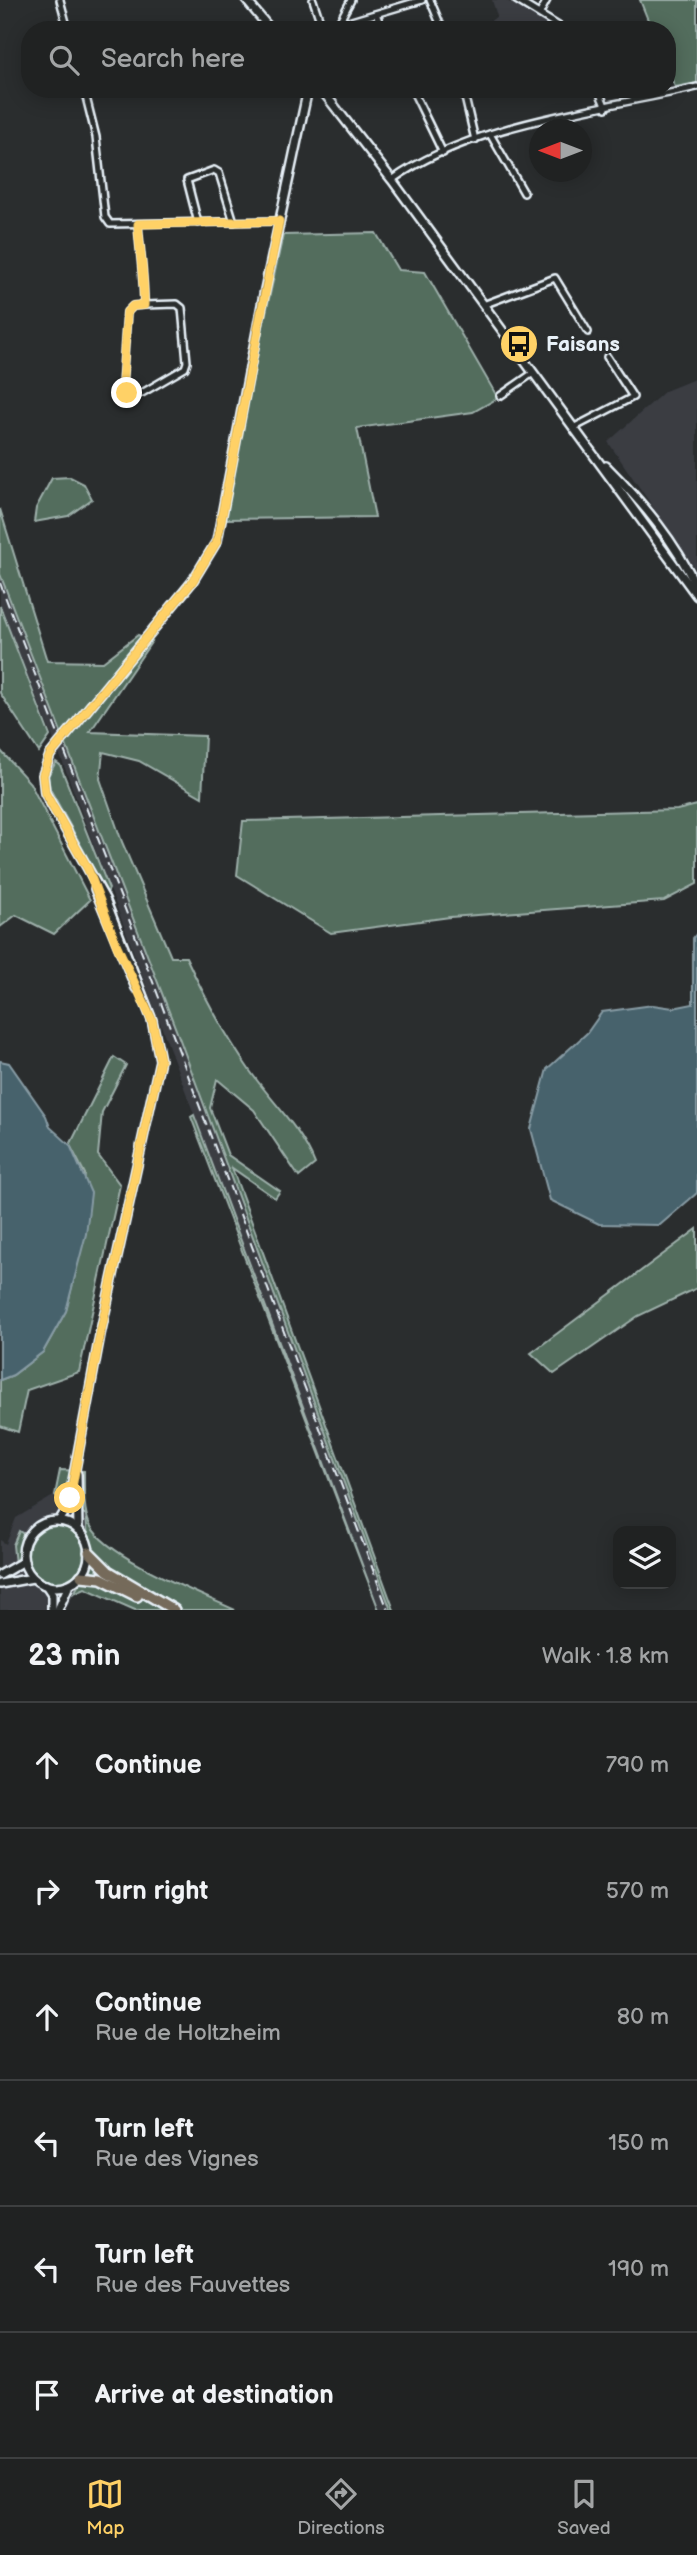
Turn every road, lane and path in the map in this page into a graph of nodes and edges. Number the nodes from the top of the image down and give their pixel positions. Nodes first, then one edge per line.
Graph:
1 (60, 0) edge
2 (246, 0) edge
3 (313, 0) edge
4 (351, 0) edge
5 (422, 0) edge
6 (430, 0) edge
7 (516, 0) edge
8 (547, 0) edge
9 (347, 8) junction
10 (540, 13) junction
11 (376, 14) junction
12 (353, 20) joint
13 (66, 21) edge
14 (264, 21) edge
15 (320, 21) edge
16 (340, 21) edge
17 (379, 21) edge
18 (439, 21) edge
19 (552, 21) edge
20 (697, 87) edge
21 (676, 92) edge
22 (86, 98) edge
23 (306, 98) edge
24 (328, 98) edge
25 (416, 98) edge
26 (465, 98) edge
27 (602, 98) edge
28 (649, 98) edge
29 (606, 108) junction
30 (490, 134) junction
31 (475, 141) junction
32 (443, 153) junction
33 (392, 180) junction
34 (524, 193) dead end
35 (279, 221) junction
36 (234, 222) junction
37 (198, 223) junction
38 (138, 224) junction
39 (144, 305) junction
40 (484, 305) junction
41 (588, 332) dead end
42 (607, 357) dead end
43 (533, 373) junction
44 (500, 397) dead end
45 (573, 428) junction
46 (626, 491) junction
47 (655, 520) junction
48 (648, 526) junction
49 (667, 534) junction
50 (659, 540) junction
51 (697, 588) edge
52 (697, 596) edge
53 (80, 1437) junction
54 (59, 1521) junction
55 (78, 1530) junction
56 (89, 1552) junction
57 (24, 1561) junction
58 (0, 1576) edge
59 (81, 1576) junction
60 (33, 1578) junction
61 (0, 1584) edge
62 (69, 1585) junction
63 (46, 1586) junction
64 (52, 1610) edge
65 (58, 1610) edge
66 (165, 1610) edge
67 (174, 1610) edge

1 - 13 street
2 - 14 main road
3 - 15 street
4 - 9 street
5 - 11 street
6 - 18 street
7 - 10 street
8 - 10 street
9 - 12 street
9 - 16 street
10 - 19 street
11 - 12 street
11 - 17 street
20 - 21 street
22 - 38 street
23 - 35 main road
24 - 33 main road
25 - 32 street
26 - 31 street
27 - 29 street
28 - 29 street
29 - 30 street
30 - 31 street
30 - 34 street
31 - 32 street
32 - 33 street
33 - 40 main road
35 - 36 street
35 - 53 main road
36 - 37 street
36 - 37 street
37 - 38 street
38 - 39 street
39 - 39 street
40 - 41 street
40 - 43 main road
42 - 45 street
43 - 44 street
43 - 45 main road
45 - 46 main road
46 - 47 main road
46 - 48 main road
47 - 48 main road
47 - 49 main road
48 - 50 main road
49 - 50 main road
49 - 51 main road
50 - 52 main road
53 - 54 main road
53 - 55 main road
54 - 55 main road
54 - 57 main road
55 - 56 main road
56 - 59 main road
56 - 67 highway
57 - 58 main road
57 - 60 main road
59 - 62 main road
59 - 66 highway
60 - 61 main road
60 - 63 main road
62 - 63 main road
62 - 65 main road
63 - 64 main road

